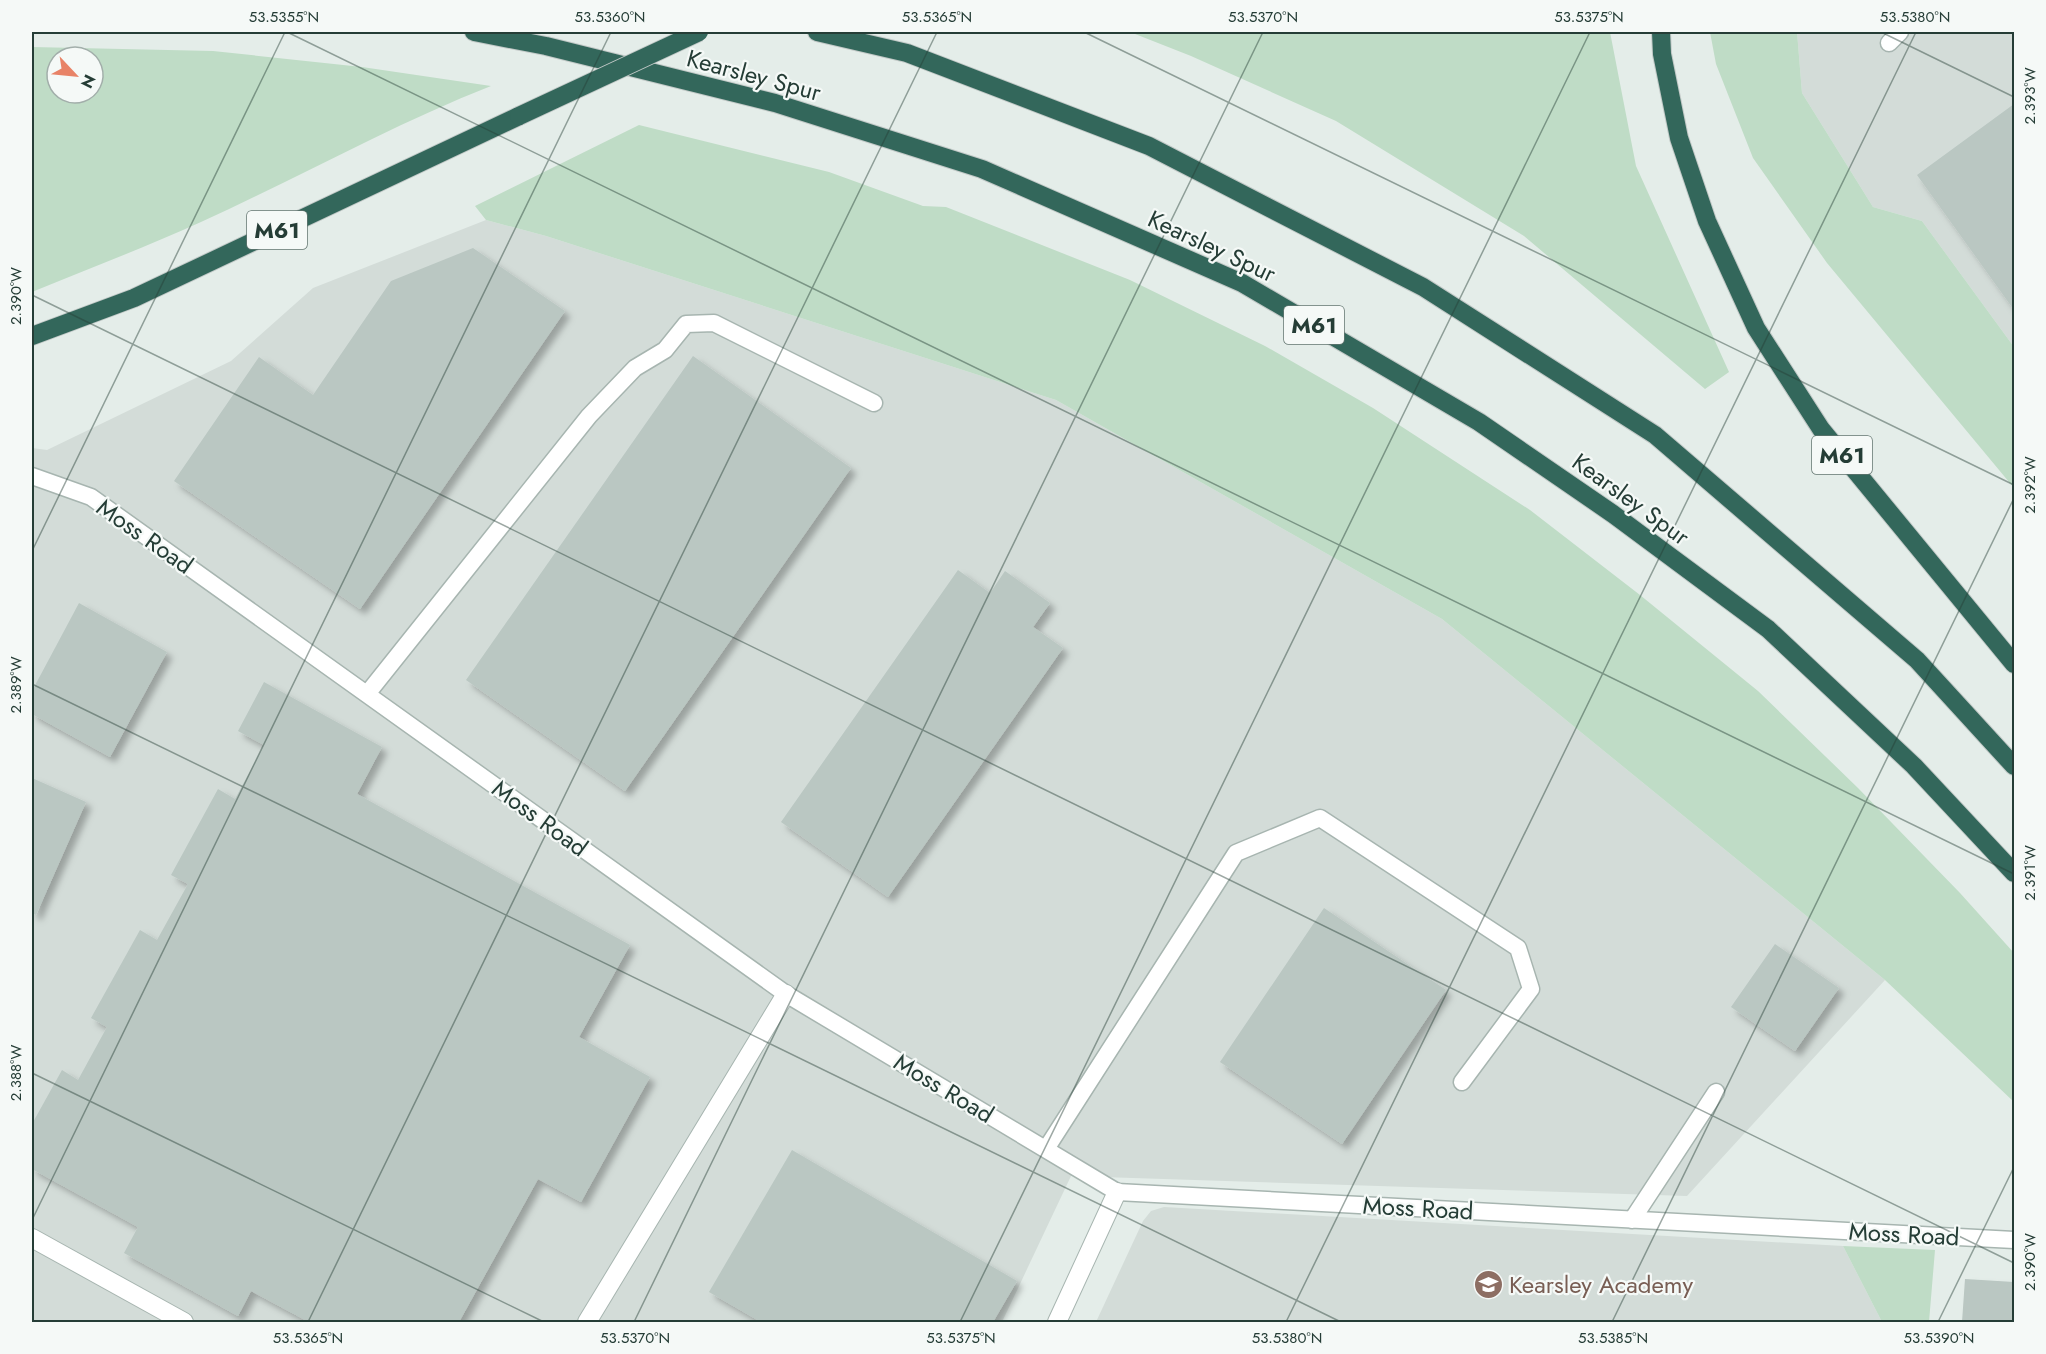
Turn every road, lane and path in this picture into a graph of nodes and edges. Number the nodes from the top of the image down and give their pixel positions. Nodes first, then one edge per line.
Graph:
1 (474, 32) edge
2 (699, 32) edge
3 (817, 32) edge
4 (1661, 32) edge
5 (32, 336) edge
6 (874, 403) dead end
7 (32, 476) edge
8 (2014, 664) edge
9 (367, 694) junction
10 (2014, 766) edge
11 (2014, 873) edge
12 (786, 994) junction
13 (1462, 1082) dead end
14 (1716, 1092) dead end
15 (1046, 1149) junction
16 (1117, 1192) junction
17 (1632, 1220) junction
18 (32, 1238) edge
19 (2014, 1240) edge
20 (184, 1323) edge
21 (587, 1323) edge
22 (1057, 1323) edge

1 - 11 highway, Kearsley Spur / M61
2 - 5 highway, M61, bridge
3 - 10 highway
4 - 8 highway, M61
6 - 9 lane
7 - 9 lane, Moss Road
9 - 12 lane, Moss Road
12 - 15 lane, Moss Road
12 - 21 street
13 - 15 lane
14 - 17 lane
15 - 16 lane, Moss Road
16 - 17 lane, Moss Road
16 - 22 street
17 - 19 lane, Moss Road
18 - 20 street

